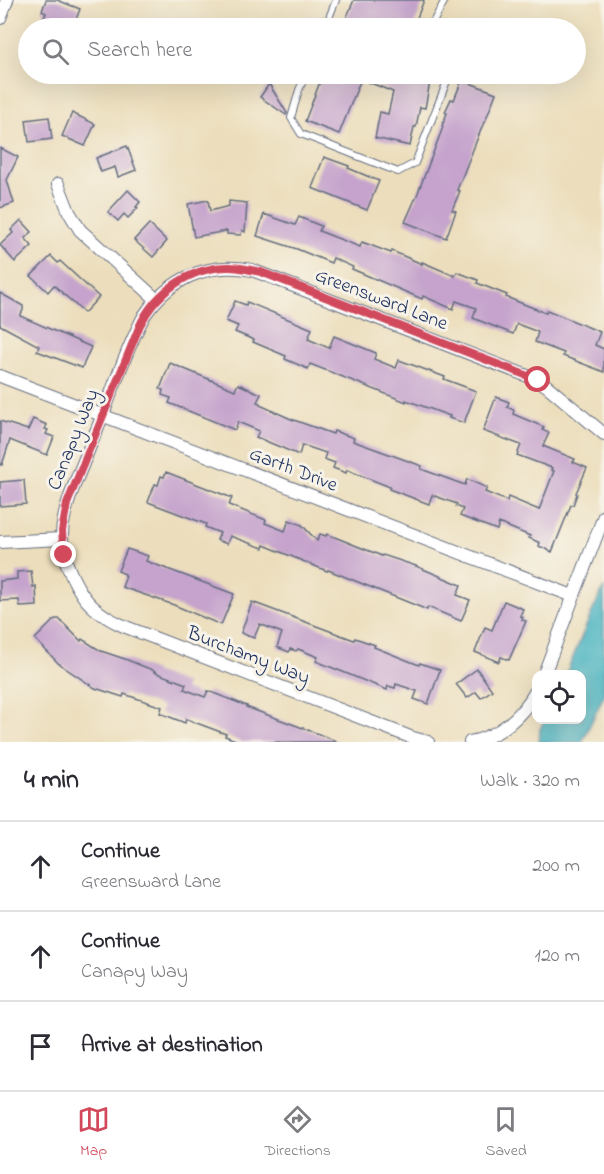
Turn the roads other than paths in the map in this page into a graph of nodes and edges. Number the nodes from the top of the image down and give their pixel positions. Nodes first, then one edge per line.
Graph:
1 (7, 0) edge
2 (336, 0) edge
3 (445, 0) edge
4 (0, 18) edge
5 (329, 18) edge
6 (435, 18) edge
7 (302, 84) edge
8 (446, 84) edge
9 (58, 184) dead end
10 (156, 299) junction
11 (143, 318) joint
12 (0, 376) edge
13 (102, 415) junction
14 (604, 434) edge
15 (604, 516) edge
16 (62, 539) junction
17 (0, 542) edge
18 (72, 579) joint
19 (573, 596) junction
20 (546, 670) edge
21 (532, 700) edge
22 (500, 737) edge
23 (428, 742) edge
24 (470, 742) edge

1 - 4 street
2 - 5 lane
3 - 6 lane
7 - 8 lane
9 - 10 street
10 - 11 street, Greensward Lane
10 - 14 street, Greensward Lane
11 - 13 street, Canapy Way
12 - 13 street, Garth Drive
13 - 16 street, Canapy Way
13 - 19 street, Garth Drive
15 - 19 street
16 - 17 street
16 - 18 street, Canapy Way
18 - 23 street, Burchamy Way
19 - 20 street
21 - 22 street
22 - 24 street

